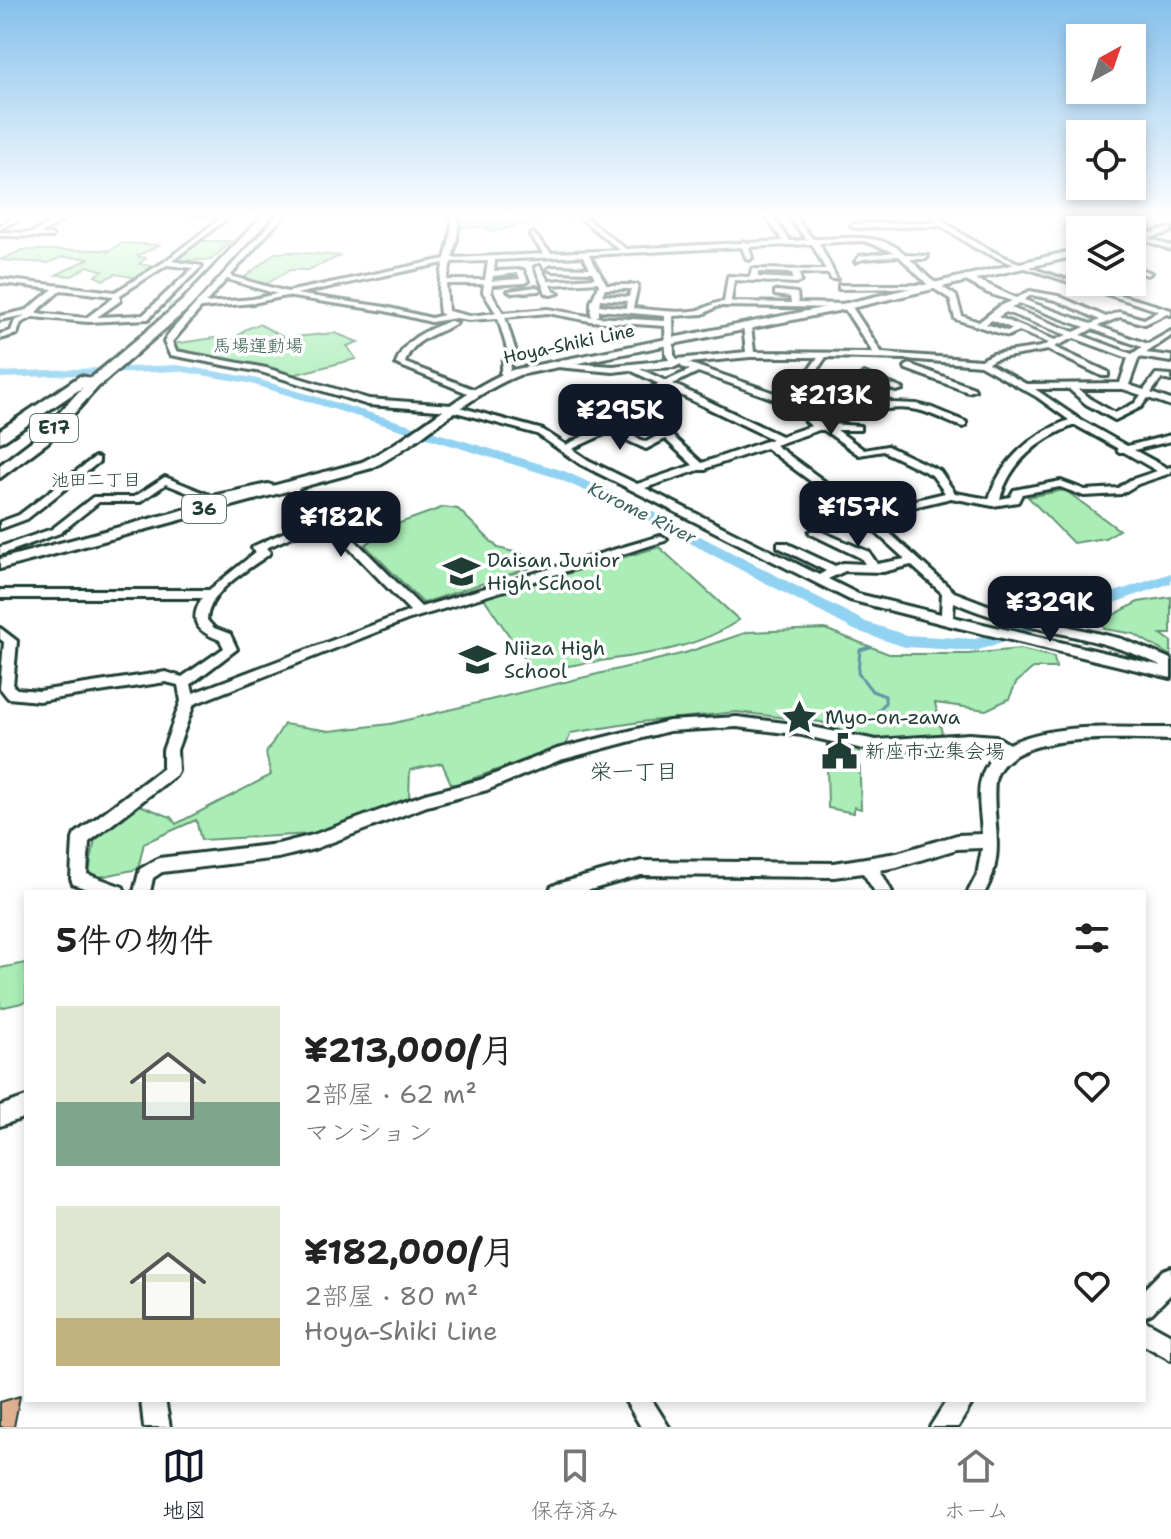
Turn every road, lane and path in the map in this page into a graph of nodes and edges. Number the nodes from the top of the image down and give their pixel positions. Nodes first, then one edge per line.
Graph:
1 (0, 281) edge
2 (138, 281) edge
3 (186, 281) edge
4 (199, 281) edge
5 (208, 281) edge
6 (224, 281) edge
7 (238, 281) edge
8 (352, 281) edge
9 (444, 281) edge
10 (461, 281) edge
11 (600, 281) edge
12 (758, 281) edge
13 (837, 281) edge
14 (929, 281) edge
15 (962, 281) edge
16 (972, 281) edge
17 (564, 282) junction
18 (487, 283) junction
19 (548, 283) joint
20 (601, 284) junction
21 (842, 287) junction
22 (932, 287) junction
23 (536, 289) dead end
24 (57, 290) junction
25 (1066, 290) edge
26 (555, 293) dead end
27 (778, 293) dead end
28 (116, 294) junction
29 (567, 294) dead end
30 (283, 295) junction
31 (1119, 296) edge
32 (598, 297) junction
33 (1018, 298) junction
34 (1058, 298) junction
35 (632, 299) junction
36 (727, 304) junction
37 (1074, 305) junction
38 (191, 306) tunnel mouth
39 (202, 306) junction
40 (795, 306) junction
41 (846, 306) junction
42 (595, 307) junction
43 (1003, 308) junction
44 (629, 309) junction
45 (1056, 312) junction
46 (1168, 312) edge
47 (31, 313) junction
48 (453, 316) junction
49 (501, 316) junction
50 (991, 317) junction
51 (0, 318) edge
52 (469, 318) junction
53 (594, 319) junction
54 (670, 319) junction
55 (88, 320) junction
56 (1107, 320) junction
57 (981, 324) junction
58 (747, 326) junction
59 (1096, 327) junction
60 (1020, 328) junction
61 (150, 331) junction
62 (1171, 334) edge
63 (1073, 335) junction
64 (0, 337) edge
65 (671, 341) junction
66 (1051, 345) junction
67 (1149, 347) junction
68 (750, 354) junction
69 (1136, 356) junction
70 (822, 357) junction
71 (880, 357) junction
72 (1171, 359) edge
73 (909, 361) junction
74 (982, 363) junction
75 (557, 364) junction
76 (678, 364) junction
77 (631, 368) junction
78 (696, 370) junction
79 (1105, 374) dead end
80 (507, 375) junction
81 (94, 378) junction
82 (1171, 378) edge
83 (668, 385) junction
84 (1026, 386) junction
85 (1124, 386) junction
86 (966, 387) dead end
87 (1072, 387) junction
88 (899, 389) junction
89 (473, 392) junction
90 (1147, 396) junction
91 (794, 398) junction
92 (831, 398) dead end
93 (1171, 403) edge
94 (896, 406) junction
95 (452, 408) junction
96 (619, 409) junction
97 (863, 413) junction
98 (632, 416) junction
99 (837, 418) junction
100 (1076, 421) junction
101 (963, 424) dead end
102 (822, 427) junction
103 (857, 428) dead end
104 (607, 429) junction
105 (666, 435) junction
106 (0, 437) edge
107 (1171, 438) edge
108 (781, 440) junction
109 (769, 445) junction
110 (565, 449) junction
111 (1121, 450) junction
112 (95, 460) dead end
113 (702, 468) junction
114 (1169, 472) edge
115 (0, 473) edge
116 (284, 488) junction
117 (636, 488) junction
118 (951, 495) junction
119 (993, 503) junction
120 (864, 516) junction
121 (326, 517) junction
122 (0, 526) edge
123 (815, 532) dead end
124 (661, 539) dead end
125 (782, 545) dead end
126 (0, 551) edge
127 (914, 561) junction
128 (0, 564) edge
129 (873, 567) junction
130 (836, 571) junction
131 (818, 580) junction
132 (0, 594) edge
133 (209, 594) junction
134 (950, 595) junction
135 (419, 613) junction
136 (953, 622) junction
137 (0, 632) edge
138 (1171, 665) edge
139 (1171, 673) edge
140 (184, 682) junction
141 (188, 701) junction
142 (1171, 734) edge
143 (1006, 750) junction
144 (990, 841) junction
145 (868, 866) junction
146 (111, 890) edge
147 (142, 890) edge
148 (564, 890) edge
149 (883, 890) edge
150 (977, 890) edge
151 (24, 1108) edge
152 (0, 1116) edge
153 (1171, 1278) edge
154 (1146, 1303) edge
155 (1146, 1333) edge
156 (1171, 1348) edge
157 (153, 1402) edge
158 (638, 1402) edge
159 (961, 1402) edge
160 (157, 1427) edge
161 (656, 1427) edge
162 (943, 1427) edge

1 - 24 street
2 - 28 street
3 - 55 street
4 - 61 highway, E17
5 - 61 highway, E17
6 - 39 street
7 - 30 street
8 - 30 street
9 - 48 street
10 - 18 street
11 - 20 street
12 - 36 street
13 - 21 street
14 - 22 street
15 - 22 main road, Hoya-Shiki Line / 36
16 - 33 street
17 - 19 street
17 - 20 street
17 - 29 street
18 - 23 street
18 - 49 street
19 - 26 street
20 - 32 street
20 - 35 street
21 - 22 street
21 - 41 street
22 - 41 main road, Hoya-Shiki Line / 36
22 - 57 street
24 - 28 street
24 - 47 street
25 - 34 street
27 - 40 street
28 - 55 street
30 - 39 street
30 - 48 street
31 - 46 street
32 - 35 street
32 - 42 street
33 - 34 street
33 - 43 street
33 - 45 street
34 - 37 street
35 - 44 street
36 - 40 street
36 - 54 street
37 - 45 street
37 - 56 street
38 - 39 street
39 - 95 street
40 - 41 street
41 - 58 main road, Hoya-Shiki Line / 36
41 - 71 street
42 - 44 street
42 - 53 street
43 - 50 street
43 - 63 street
44 - 54 street
45 - 59 street
46 - 56 street
47 - 51 street
47 - 55 street
47 - 64 street
48 - 52 street
49 - 52 street
49 - 53 street
49 - 80 street
50 - 57 street
50 - 60 street
52 - 89 street
53 - 54 street
54 - 65 street
56 - 59 street
57 - 60 street
58 - 65 main road, Hoya-Shiki Line / 36
58 - 68 street
59 - 63 street
59 - 67 street
60 - 66 street
61 - 81 highway, E17
62 - 67 street
63 - 66 street
63 - 69 street
65 - 75 main road, Hoya-Shiki Line / 36
65 - 76 street
66 - 74 street
66 - 79 street
67 - 69 street
68 - 70 street
68 - 76 street
69 - 72 street
69 - 85 street
70 - 71 street
70 - 91 street
71 - 73 street
73 - 74 street
73 - 86 street
73 - 88 street
74 - 84 street
75 - 77 street
75 - 80 main road, Hoya-Shiki Line / 36
76 - 77 street
76 - 78 street
77 - 83 street
78 - 83 street
78 - 91 street
80 - 89 main road, Hoya-Shiki Line / 36
81 - 106 highway, E17
81 - 115 highway, E17
82 - 90 street
83 - 96 street
83 - 108 street
84 - 87 street
84 - 100 street
85 - 87 street
85 - 90 street
87 - 90 street
88 - 94 street
88 - 94 street
89 - 95 main road, Hoya-Shiki Line / 36
90 - 93 street
91 - 99 street
91 - 102 street
92 - 97 street
94 - 97 street
94 - 101 street
95 - 110 street
95 - 116 main road, Hoya-Shiki Line / 36
96 - 98 street
96 - 104 street
97 - 99 street
98 - 104 street
98 - 105 street
99 - 102 street
100 - 111 street
100 - 119 street
102 - 103 street
102 - 108 street
102 - 118 street
104 - 105 street
104 - 110 street
105 - 113 street
107 - 111 street
108 - 109 street
109 - 113 street
109 - 120 street
110 - 117 street
111 - 114 street
112 - 122 street
113 - 117 street
114 - 119 street
116 - 121 street
116 - 126 street
116 - 128 main road, Hoya-Shiki Line / 36
117 - 131 street
118 - 119 street
118 - 120 street
120 - 127 street
121 - 133 street
121 - 135 street
123 - 129 street
124 - 135 street
125 - 130 street
127 - 129 street
127 - 134 street
129 - 130 street
130 - 131 street
131 - 136 street
132 - 133 street
133 - 140 street
134 - 136 street
134 - 138 street
135 - 141 street
136 - 139 street
137 - 140 street
140 - 141 street
141 - 146 street
142 - 143 street
143 - 144 street
143 - 147 street
144 - 145 street
144 - 150 street
145 - 148 street
145 - 149 street
151 - 152 street
153 - 154 street
155 - 156 street
157 - 160 street
158 - 161 street
159 - 162 street

